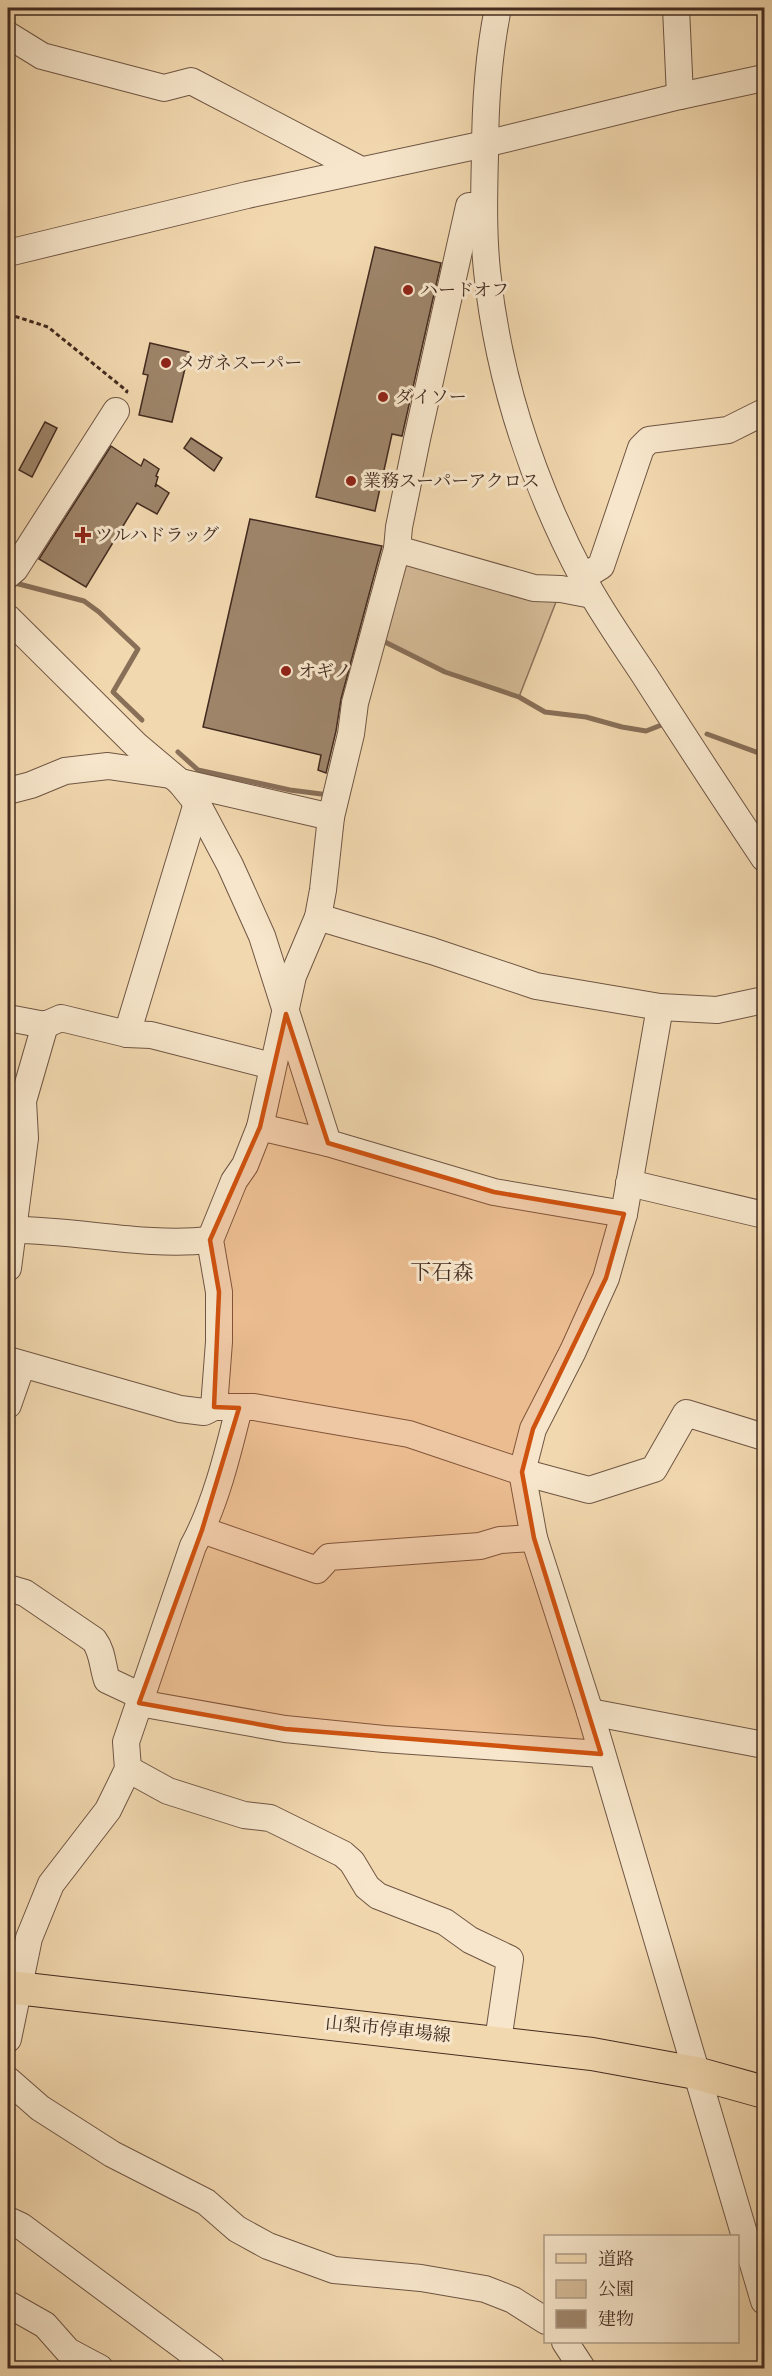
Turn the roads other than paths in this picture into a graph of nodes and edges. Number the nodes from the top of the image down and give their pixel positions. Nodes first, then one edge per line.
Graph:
1 (498, 8) edge
2 (676, 8) edge
3 (8, 35) edge
4 (765, 78) edge
5 (681, 96) junction
6 (485, 144) junction
7 (361, 170) junction
8 (484, 206) junction
9 (8, 253) edge
10 (116, 411) road end
11 (765, 412) edge
12 (397, 549) junction
13 (8, 574) edge
14 (588, 586) junction
15 (8, 618) edge
16 (175, 779) junction
17 (8, 791) edge
18 (197, 803) junction
19 (331, 817) junction
20 (765, 858) edge
21 (318, 916) junction
22 (765, 1000) edge
23 (660, 1006) junction
24 (286, 1014) junction
25 (8, 1018) edge
26 (45, 1025) junction
27 (127, 1034) junction
28 (272, 1066) junction
29 (260, 1127) junction
30 (328, 1143) junction
31 (629, 1183) junction
32 (624, 1214) junction
33 (765, 1215) edge
34 (13, 1230) junction
35 (210, 1240) junction
36 (8, 1268) edge
37 (15, 1363) edge
38 (8, 1405) edge
39 (226, 1408) junction
40 (765, 1437) edge
41 (522, 1473) junction
42 (202, 1530) junction
43 (534, 1538) junction
44 (8, 1588) edge
45 (140, 1700) junction
46 (590, 1712) junction
47 (765, 1745) edge
48 (601, 1754) junction
49 (128, 1769) junction
50 (13, 1988) edge
51 (8, 2039) edge
52 (498, 2041) junction
53 (696, 2073) junction
54 (8, 2080) edge
55 (765, 2092) edge
56 (8, 2220) edge
57 (765, 2301) edge
58 (8, 2304) edge
59 (544, 2320) edge
60 (566, 2343) edge
61 (100, 2368) edge
62 (212, 2368) edge
63 (582, 2368) edge

1 - 6 street
2 - 5 street
3 - 7 street
4 - 5 street
5 - 6 street
6 - 7 street
6 - 8 street
7 - 9 street
8 - 12 street
8 - 14 street
10 - 13 street
11 - 14 street
12 - 14 street
12 - 19 street
14 - 20 street
15 - 16 street
16 - 17 street
16 - 18 street
16 - 19 street
18 - 24 street
18 - 27 street
19 - 21 street
21 - 23 street
21 - 24 street
22 - 23 street
23 - 31 street
24 - 28 street
24 - 30 street
25 - 26 street
26 - 27 street
26 - 34 street
27 - 28 street
28 - 29 street
29 - 30 street
29 - 35 street
30 - 32 street
31 - 32 street
31 - 33 street
32 - 41 street
34 - 35 street
34 - 36 street
35 - 39 street
37 - 38 street
37 - 39 street
39 - 41 street
39 - 42 street
40 - 41 street
41 - 43 street
42 - 43 street
42 - 45 street
43 - 46 street
44 - 45 street
45 - 48 street
45 - 49 street
46 - 47 street
46 - 48 street
48 - 53 street
49 - 50 street
49 - 52 street
50 - 51 street
50 - 52 main road, 山梨市停車場線
52 - 53 main road, 山梨市停車場線
53 - 55 main road, 山梨市停車場線
53 - 57 street
54 - 59 street
56 - 62 street
58 - 61 street
60 - 63 street

